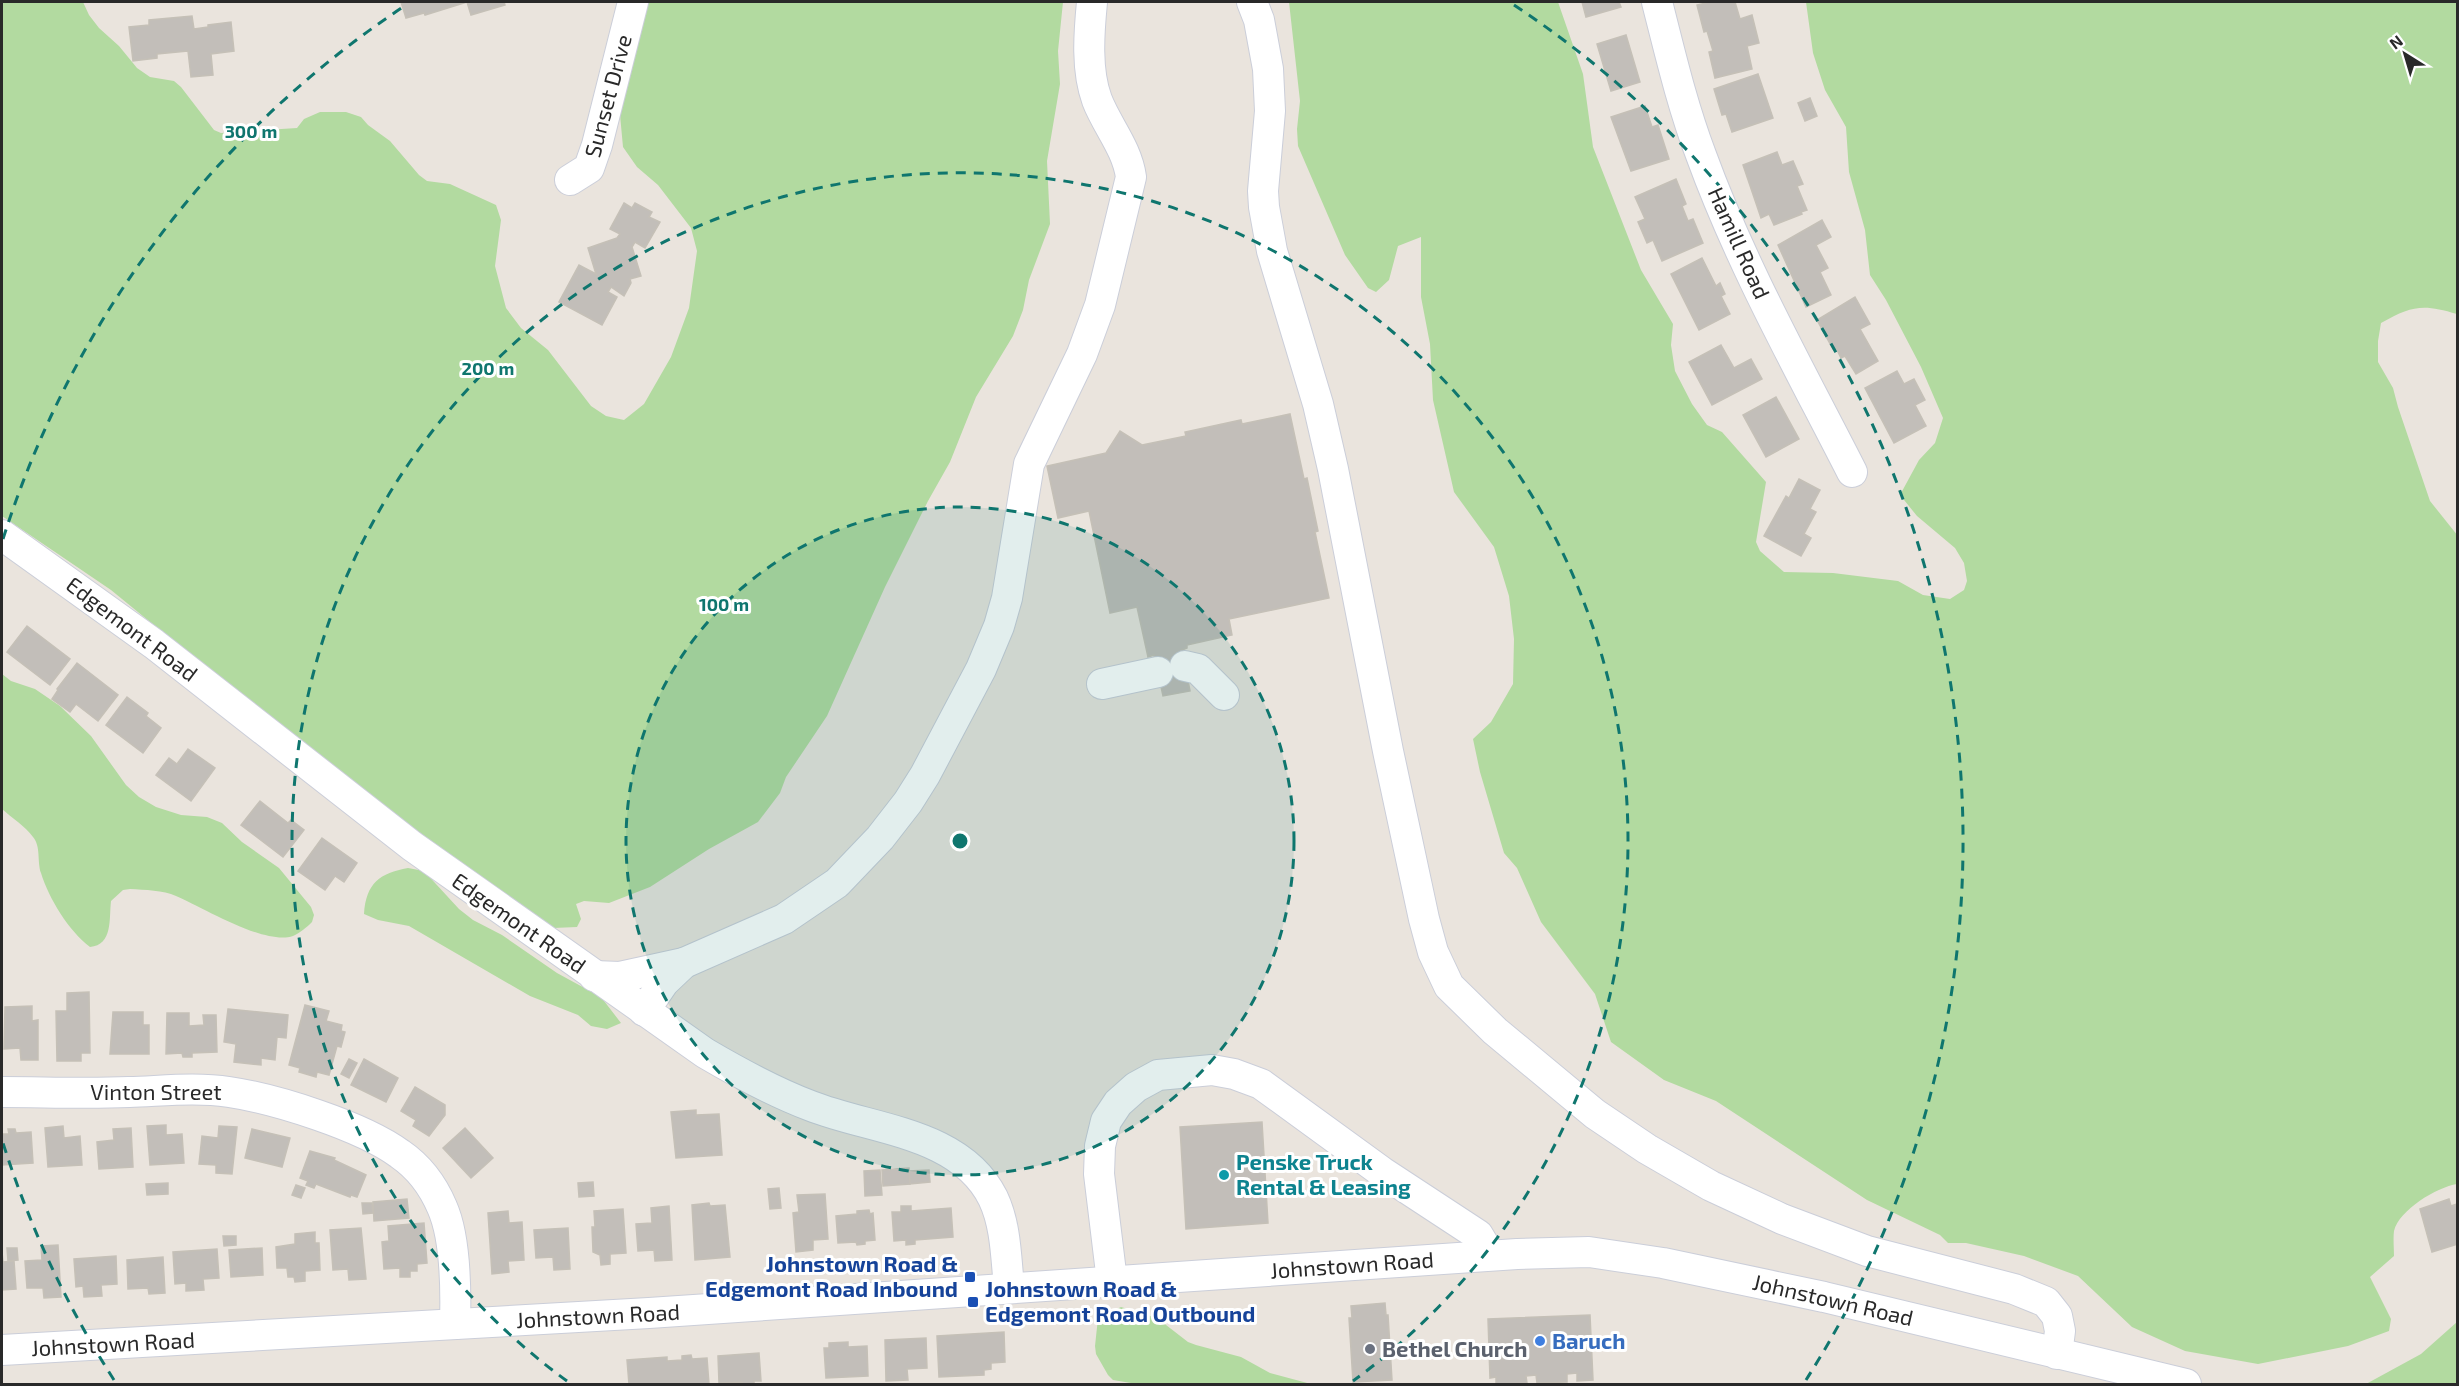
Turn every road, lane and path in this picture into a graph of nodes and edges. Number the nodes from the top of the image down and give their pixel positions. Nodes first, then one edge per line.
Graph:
1 (633, 2) edge
2 (1092, 2) edge
3 (1252, 2) edge
4 (1657, 2) edge
5 (570, 180) dead end
6 (1852, 472) dead end
7 (2, 535) edge
8 (1102, 684) dead end
9 (1224, 696) dead end
10 (684, 963) junction
11 (594, 976) junction
12 (644, 1011) junction
13 (2, 1092) edge
14 (1490, 1255) junction
15 (1112, 1281) junction
16 (1009, 1287) junction
17 (455, 1324) junction
18 (2, 1350) edge
19 (2057, 1354) junction
20 (2186, 1384) edge

1 - 5 street, Sunset Drive
2 - 10 street
3 - 19 street
4 - 6 street, Hamill Road
7 - 11 street, Edgemont Road
8 - 9 street
10 - 11 street
10 - 12 street
11 - 12 street, Edgemont Road
12 - 16 street, Edgemont Road
13 - 17 street, Vinton Street
14 - 15 street, Johnstown Road
14 - 15 street
14 - 19 street, Johnstown Road
15 - 16 street, Johnstown Road
16 - 17 street, Johnstown Road
17 - 18 street, Johnstown Road
19 - 20 street, Johnstown Road

